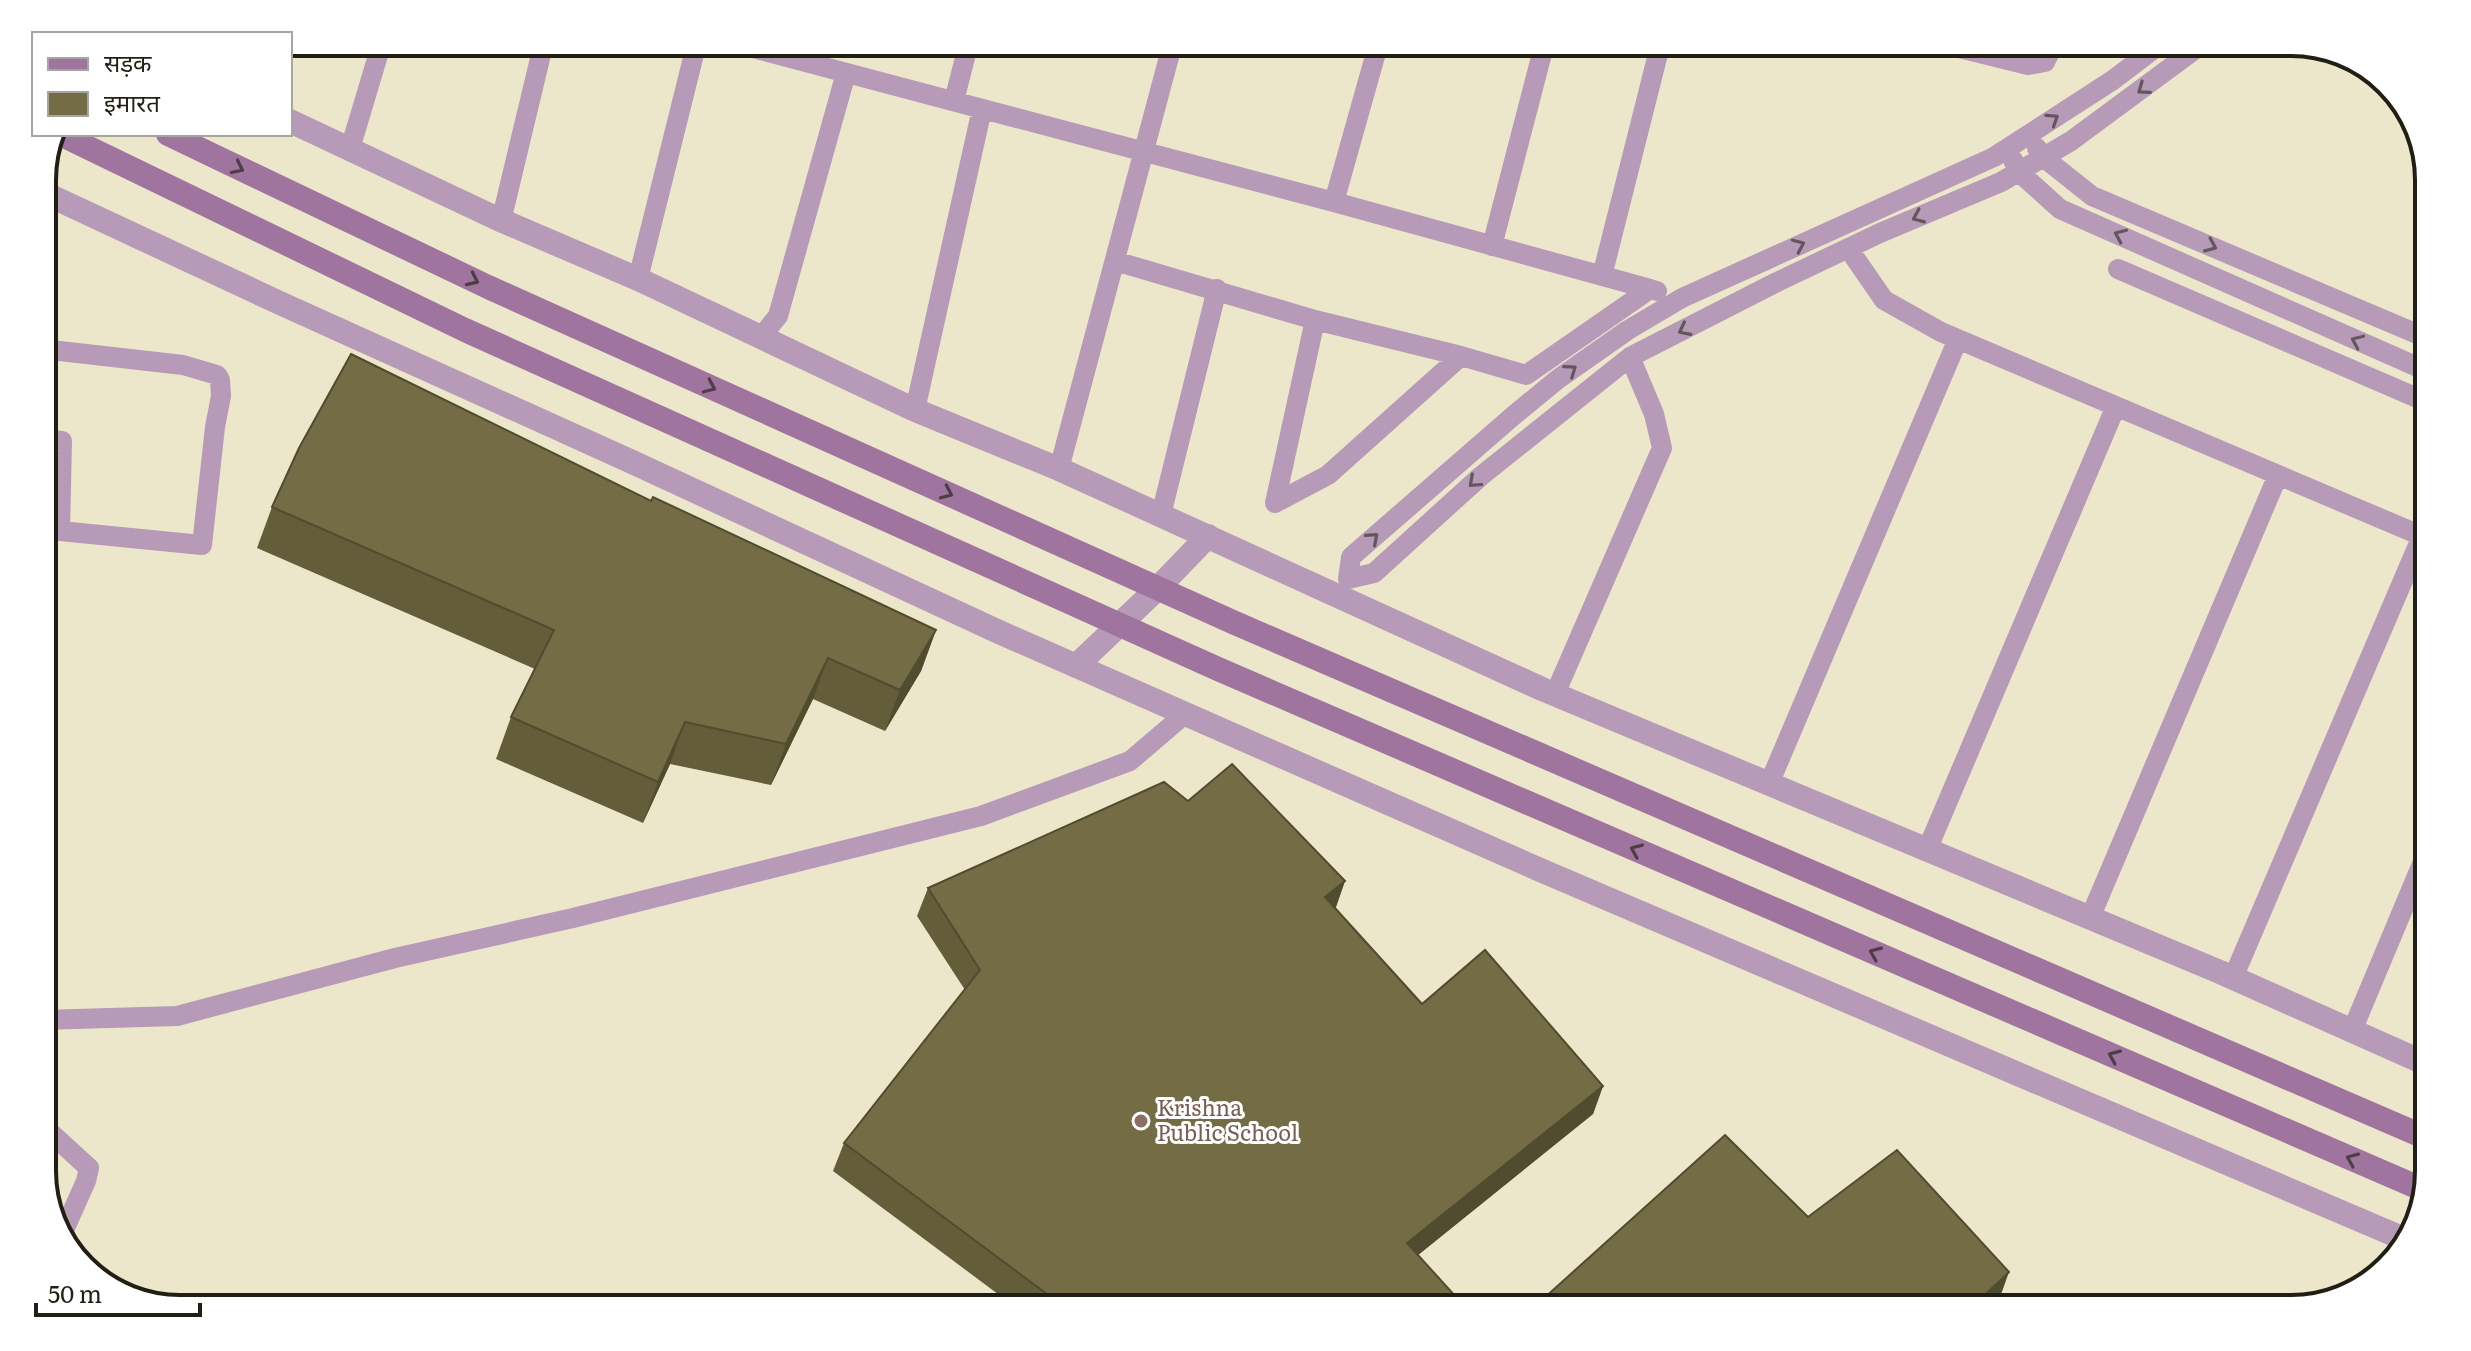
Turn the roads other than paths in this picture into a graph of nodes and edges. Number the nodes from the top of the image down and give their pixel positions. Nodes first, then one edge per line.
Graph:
1 (378, 56) edge
2 (541, 56) edge
3 (694, 56) edge
4 (782, 56) edge
5 (965, 56) edge
6 (1169, 56) edge
7 (1375, 56) edge
8 (1541, 56) edge
9 (1657, 56) edge
10 (1992, 56) edge
11 (2048, 56) edge
12 (2145, 56) edge
13 (2186, 56) edge
14 (846, 73) junction
15 (954, 101) junction
16 (982, 109) junction
17 (292, 122) edge
18 (65, 136) edge
19 (172, 136) edge
20 (2027, 136) junction
21 (350, 149) junction
22 (2007, 149) junction
23 (1145, 152) junction
24 (2043, 157) junction
25 (2019, 172) junction
26 (56, 199) edge
27 (1334, 202) junction
28 (498, 219) junction
29 (1492, 246) junction
30 (1848, 248) junction
31 (1115, 261) junction
32 (2118, 269) dead end
33 (1602, 276) junction
34 (638, 279) junction
35 (1217, 289) junction
36 (1650, 289) junction
37 (1682, 298) junction
38 (1315, 320) junction
39 (2415, 333) edge
40 (761, 337) junction
41 (1958, 339) junction
42 (56, 351) edge
43 (1461, 356) junction
44 (1630, 357) junction
45 (2415, 366) edge
46 (2415, 397) edge
47 (2116, 406) junction
48 (915, 410) junction
49 (56, 440) edge
50 (1059, 469) junction
51 (2278, 475) junction
52 (1161, 515) junction
53 (2415, 533) edge
54 (1208, 536) junction
55 (2415, 560) edge
56 (1339, 586) junction
57 (1158, 588) junction
58 (1120, 624) junction
59 (1076, 666) junction
60 (1555, 694) junction
61 (1185, 714) junction
62 (1769, 784) junction
63 (1927, 850) junction
64 (2415, 880) edge
65 (2090, 918) junction
66 (2233, 978) junction
67 (56, 1020) edge
68 (2352, 1031) junction
69 (2415, 1059) edge
70 (2415, 1133) edge
71 (56, 1138) edge
72 (2414, 1186) edge
73 (68, 1222) edge
74 (2396, 1236) edge

1 - 21 street
2 - 28 street
3 - 34 street
4 - 14 street
5 - 15 street
6 - 23 street
7 - 27 street
8 - 29 street
9 - 33 street
10 - 11 street
20 -> 12 street
13 -> 24 street
14 - 15 street
14 - 40 street
15 - 16 street
16 - 23 street
16 - 48 street
17 - 21 street
18 - 58 main road
19 -> 57 main road
20 - 22 street
20 - 24 street
21 - 28 street
22 - 25 street
37 -> 22 street
23 - 27 street
23 - 31 street
24 - 25 street
24 -> 39 street
25 -> 30 street
45 -> 25 street
26 - 59 street
27 - 29 street
28 - 34 street
29 - 33 street
30 - 41 street
30 -> 44 street
31 - 35 street
31 - 50 street
32 - 46 street
33 - 36 street
34 - 40 street
35 - 38 street
35 - 52 street
36 - 37 street
36 - 43 street
56 -> 37 street
38 - 43 street
38 - 43 street
40 - 48 street
41 - 47 street
41 - 62 street
42 - 49 street
44 -> 56 street
44 - 60 street
47 - 51 street
47 - 63 street
48 - 50 street
50 - 52 street
51 - 53 street
51 - 65 street
52 - 54 street
54 - 56 street
54 - 57 street
55 - 66 street
56 - 60 street
57 - 58 street
57 - 70 main road
58 - 59 street
72 -> 58 main road
59 - 61 street
60 - 62 street
61 - 67 street
61 - 74 street
62 - 63 street
63 - 65 street
64 - 68 street
65 - 66 street
66 - 68 street
68 - 69 street
71 - 73 street

